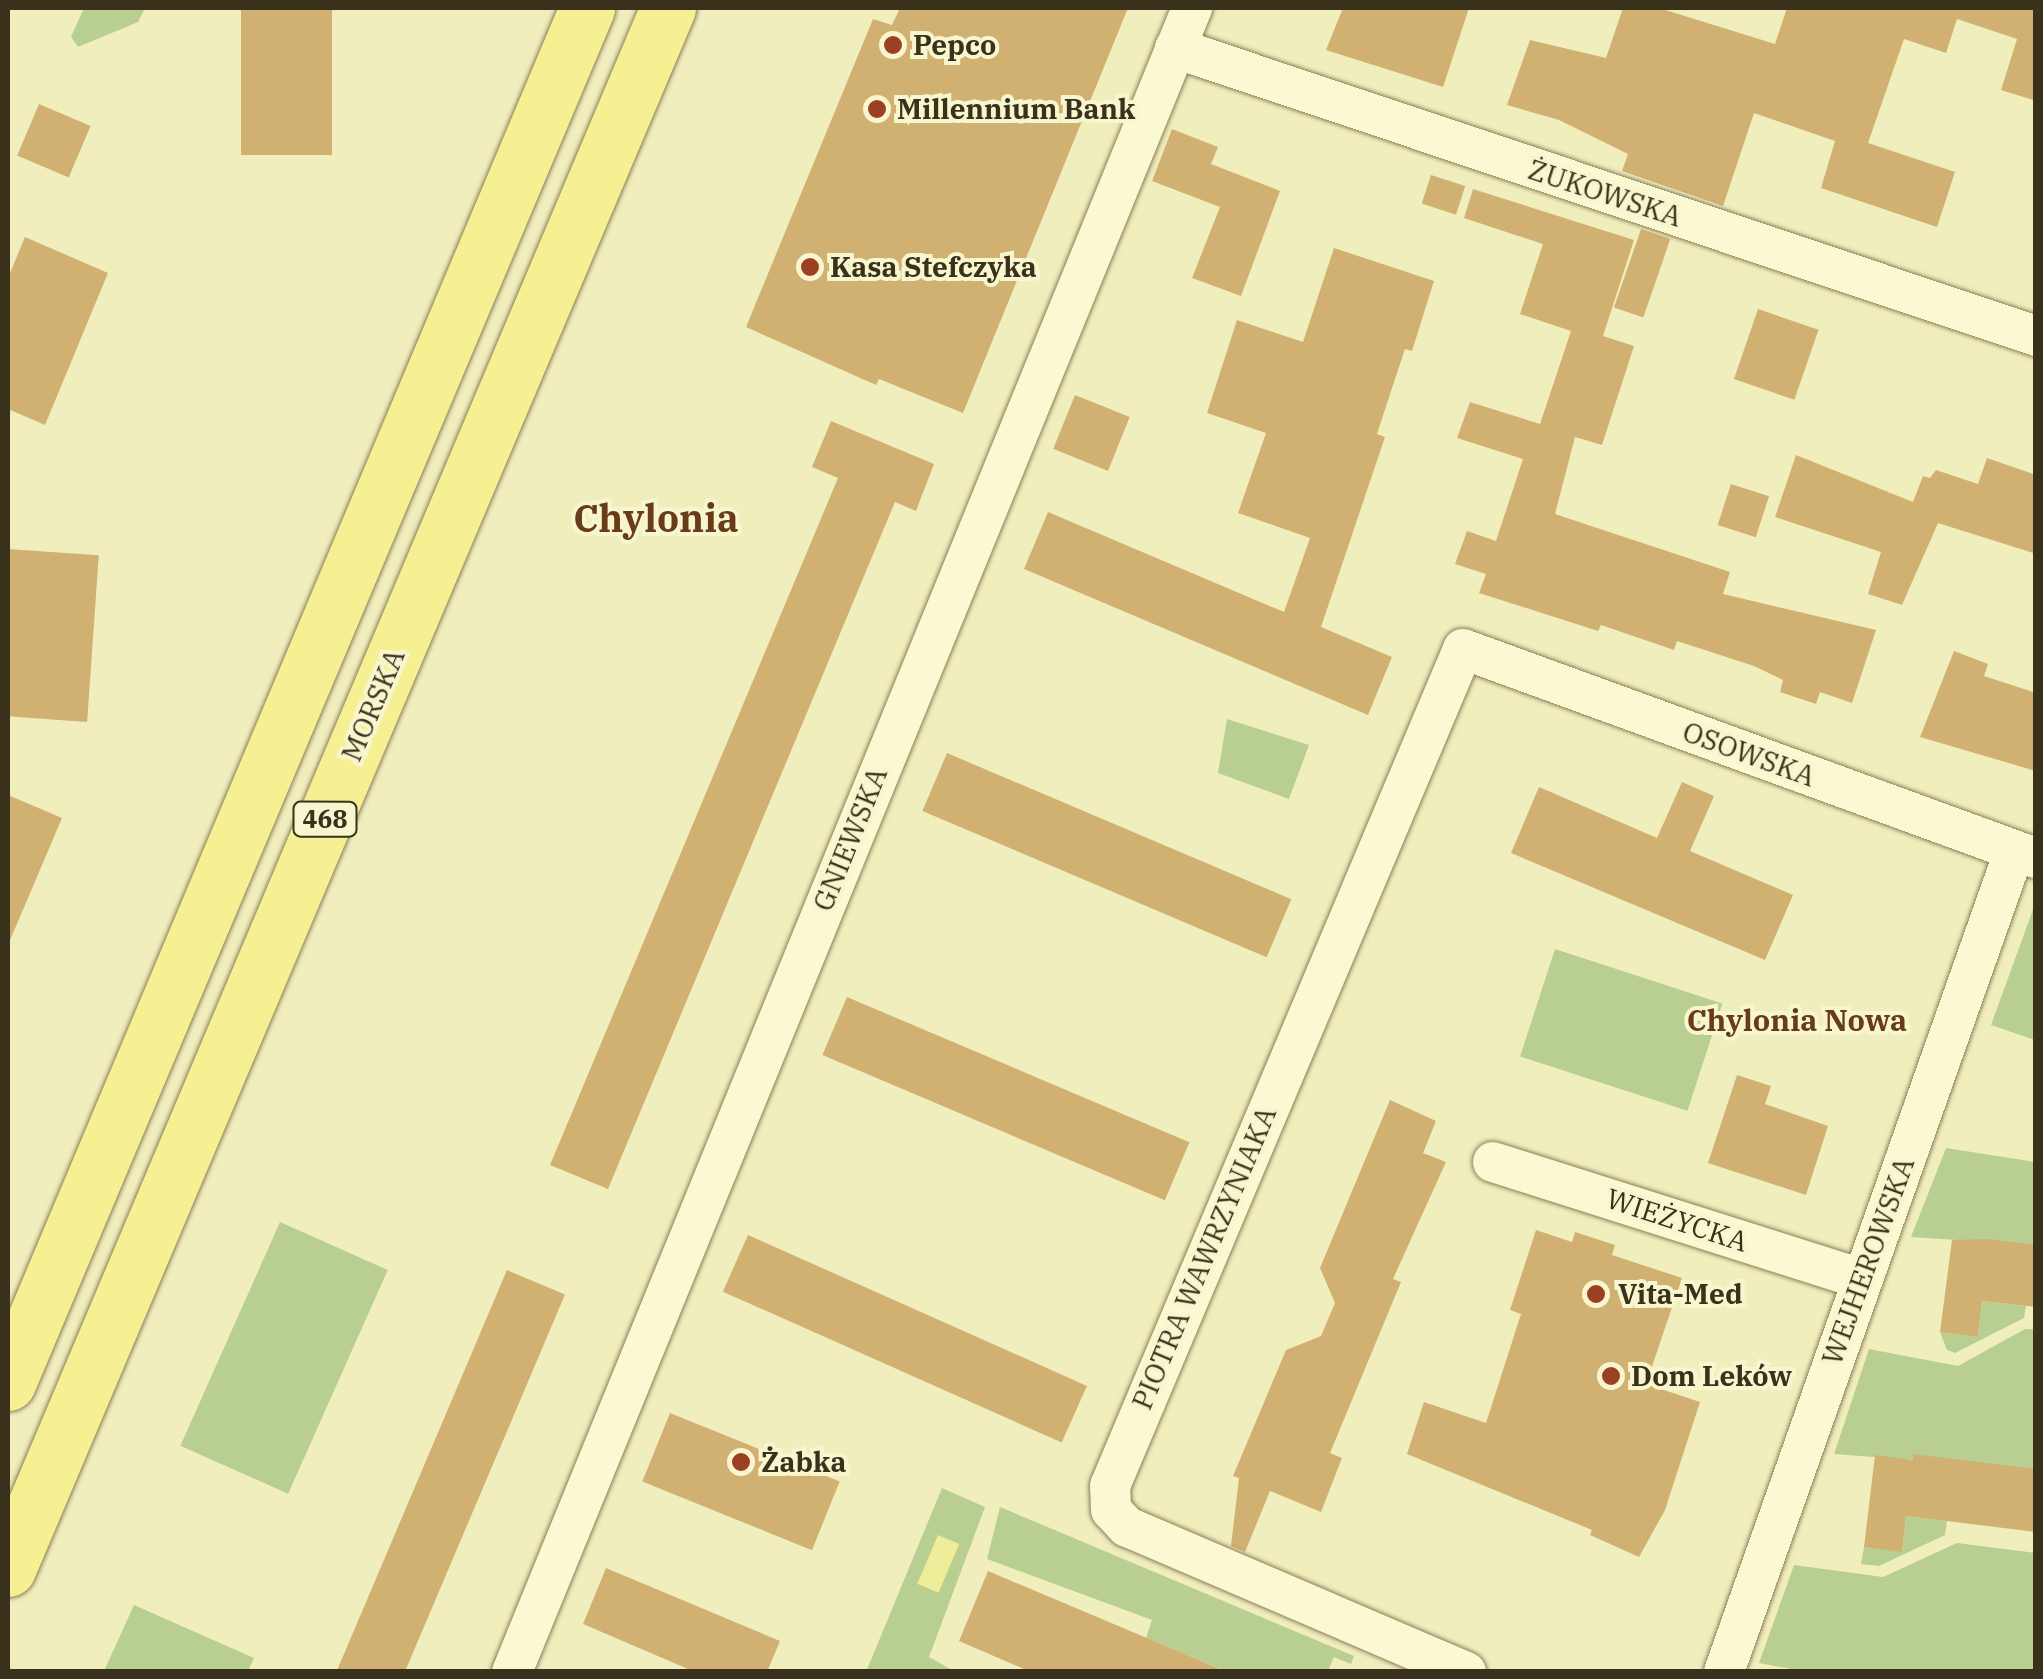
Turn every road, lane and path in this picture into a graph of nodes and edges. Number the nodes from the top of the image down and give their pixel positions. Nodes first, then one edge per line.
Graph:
1 (587, 8) edge
2 (668, 8) edge
3 (1192, 8) edge
4 (1175, 48) junction
5 (2036, 336) edge
6 (1463, 649) joint
7 (2025, 855) edge
8 (1492, 1162) dead end
9 (1862, 1279) junction
10 (8, 1383) edge
11 (8, 1569) edge
12 (512, 1672) edge
13 (1466, 1672) edge
14 (1724, 1672) edge

1 - 10 main road, 468
2 - 11 main road, MORSKA / 468
3 - 4 street, GNIEWSKA
4 - 5 street, ŻUKOWSKA
4 - 12 street, GNIEWSKA
6 - 7 street, OSOWSKA
6 - 13 street, PIOTRA WAWRZYNIAKA
7 - 9 street, WEJHEROWSKA
8 - 9 street, WIEŻYCKA
9 - 14 street, WEJHEROWSKA

